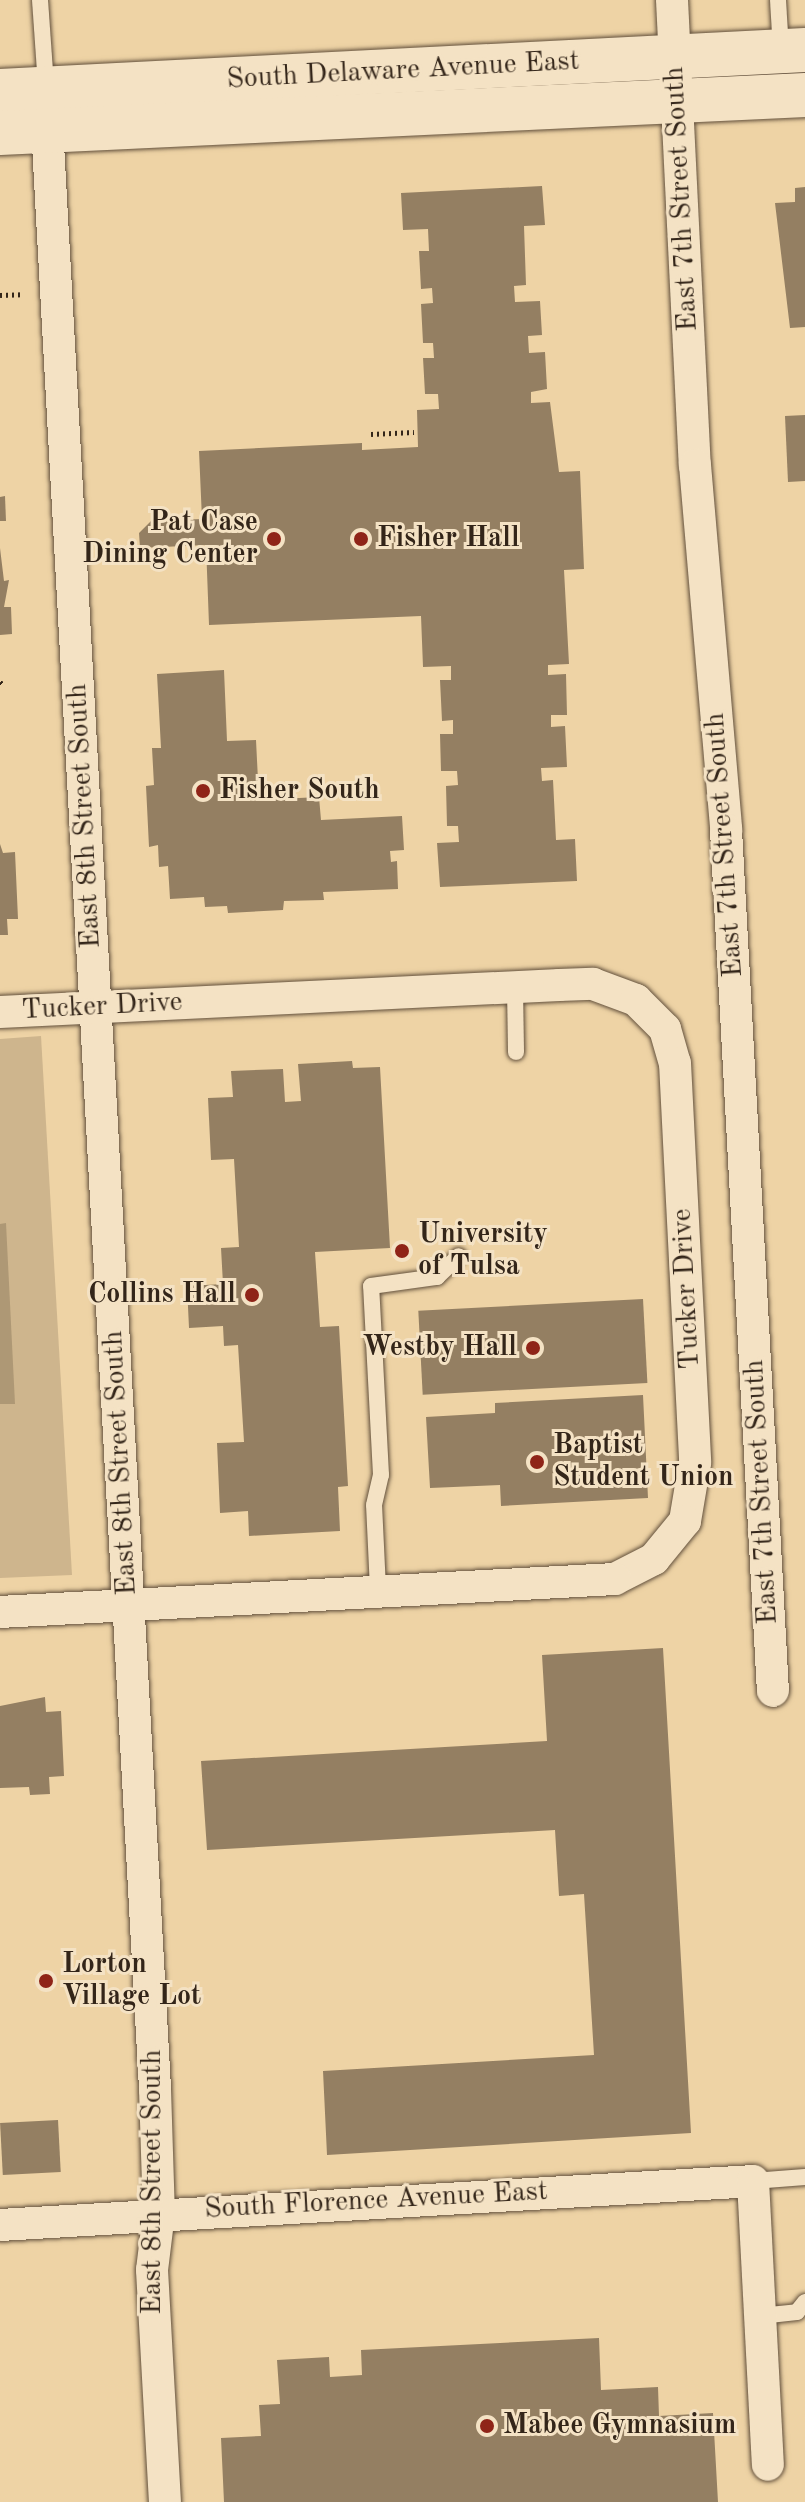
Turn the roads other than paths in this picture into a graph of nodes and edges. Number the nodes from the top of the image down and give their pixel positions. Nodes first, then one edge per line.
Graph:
1 (40, 0) edge
2 (672, 0) edge
3 (778, 0) edge
4 (675, 57) junction
5 (790, 73) edge
6 (0, 91) edge
7 (677, 101) junction
8 (46, 110) junction
9 (0, 133) edge
10 (515, 987) junction
11 (96, 1007) junction
12 (0, 1012) edge
13 (516, 1052) dead end
14 (459, 1256) dead end
15 (378, 1589) junction
16 (129, 1606) junction
17 (0, 1612) edge
18 (773, 1691) dead end
19 (805, 2177) edge
20 (753, 2181) junction
21 (159, 2213) junction
22 (0, 2225) edge
23 (805, 2302) edge
24 (760, 2316) junction
25 (768, 2465) dead end
26 (165, 2502) edge

1 - 8 lane
2 - 4 street, East 7th Street South
3 - 5 lane
4 - 5 street, South Delaware Avenue East
4 - 7 street, East 7th Street South
4 - 8 street, South Delaware Avenue East
5 - 7 street, South Delaware Avenue East
6 - 8 street, South Delaware Avenue East
7 - 8 street, South Delaware Avenue East
7 - 18 street, East 7th Street South
8 - 9 street, South Delaware Avenue East
8 - 11 street, East 8th Street South
10 - 11 street, Tucker Drive
10 - 13 lane
10 - 15 street, Tucker Drive
11 - 12 street, Tucker Drive
11 - 16 street, East 8th Street South
14 - 15 lane
15 - 16 street, Tucker Drive
16 - 17 street, Tucker Drive
16 - 21 street, East 8th Street South
19 - 20 lane
20 - 21 street, South Florence Avenue East
20 - 24 street
21 - 22 street, South Florence Avenue East
21 - 26 street, East 8th Street South
23 - 24 lane
24 - 25 street

